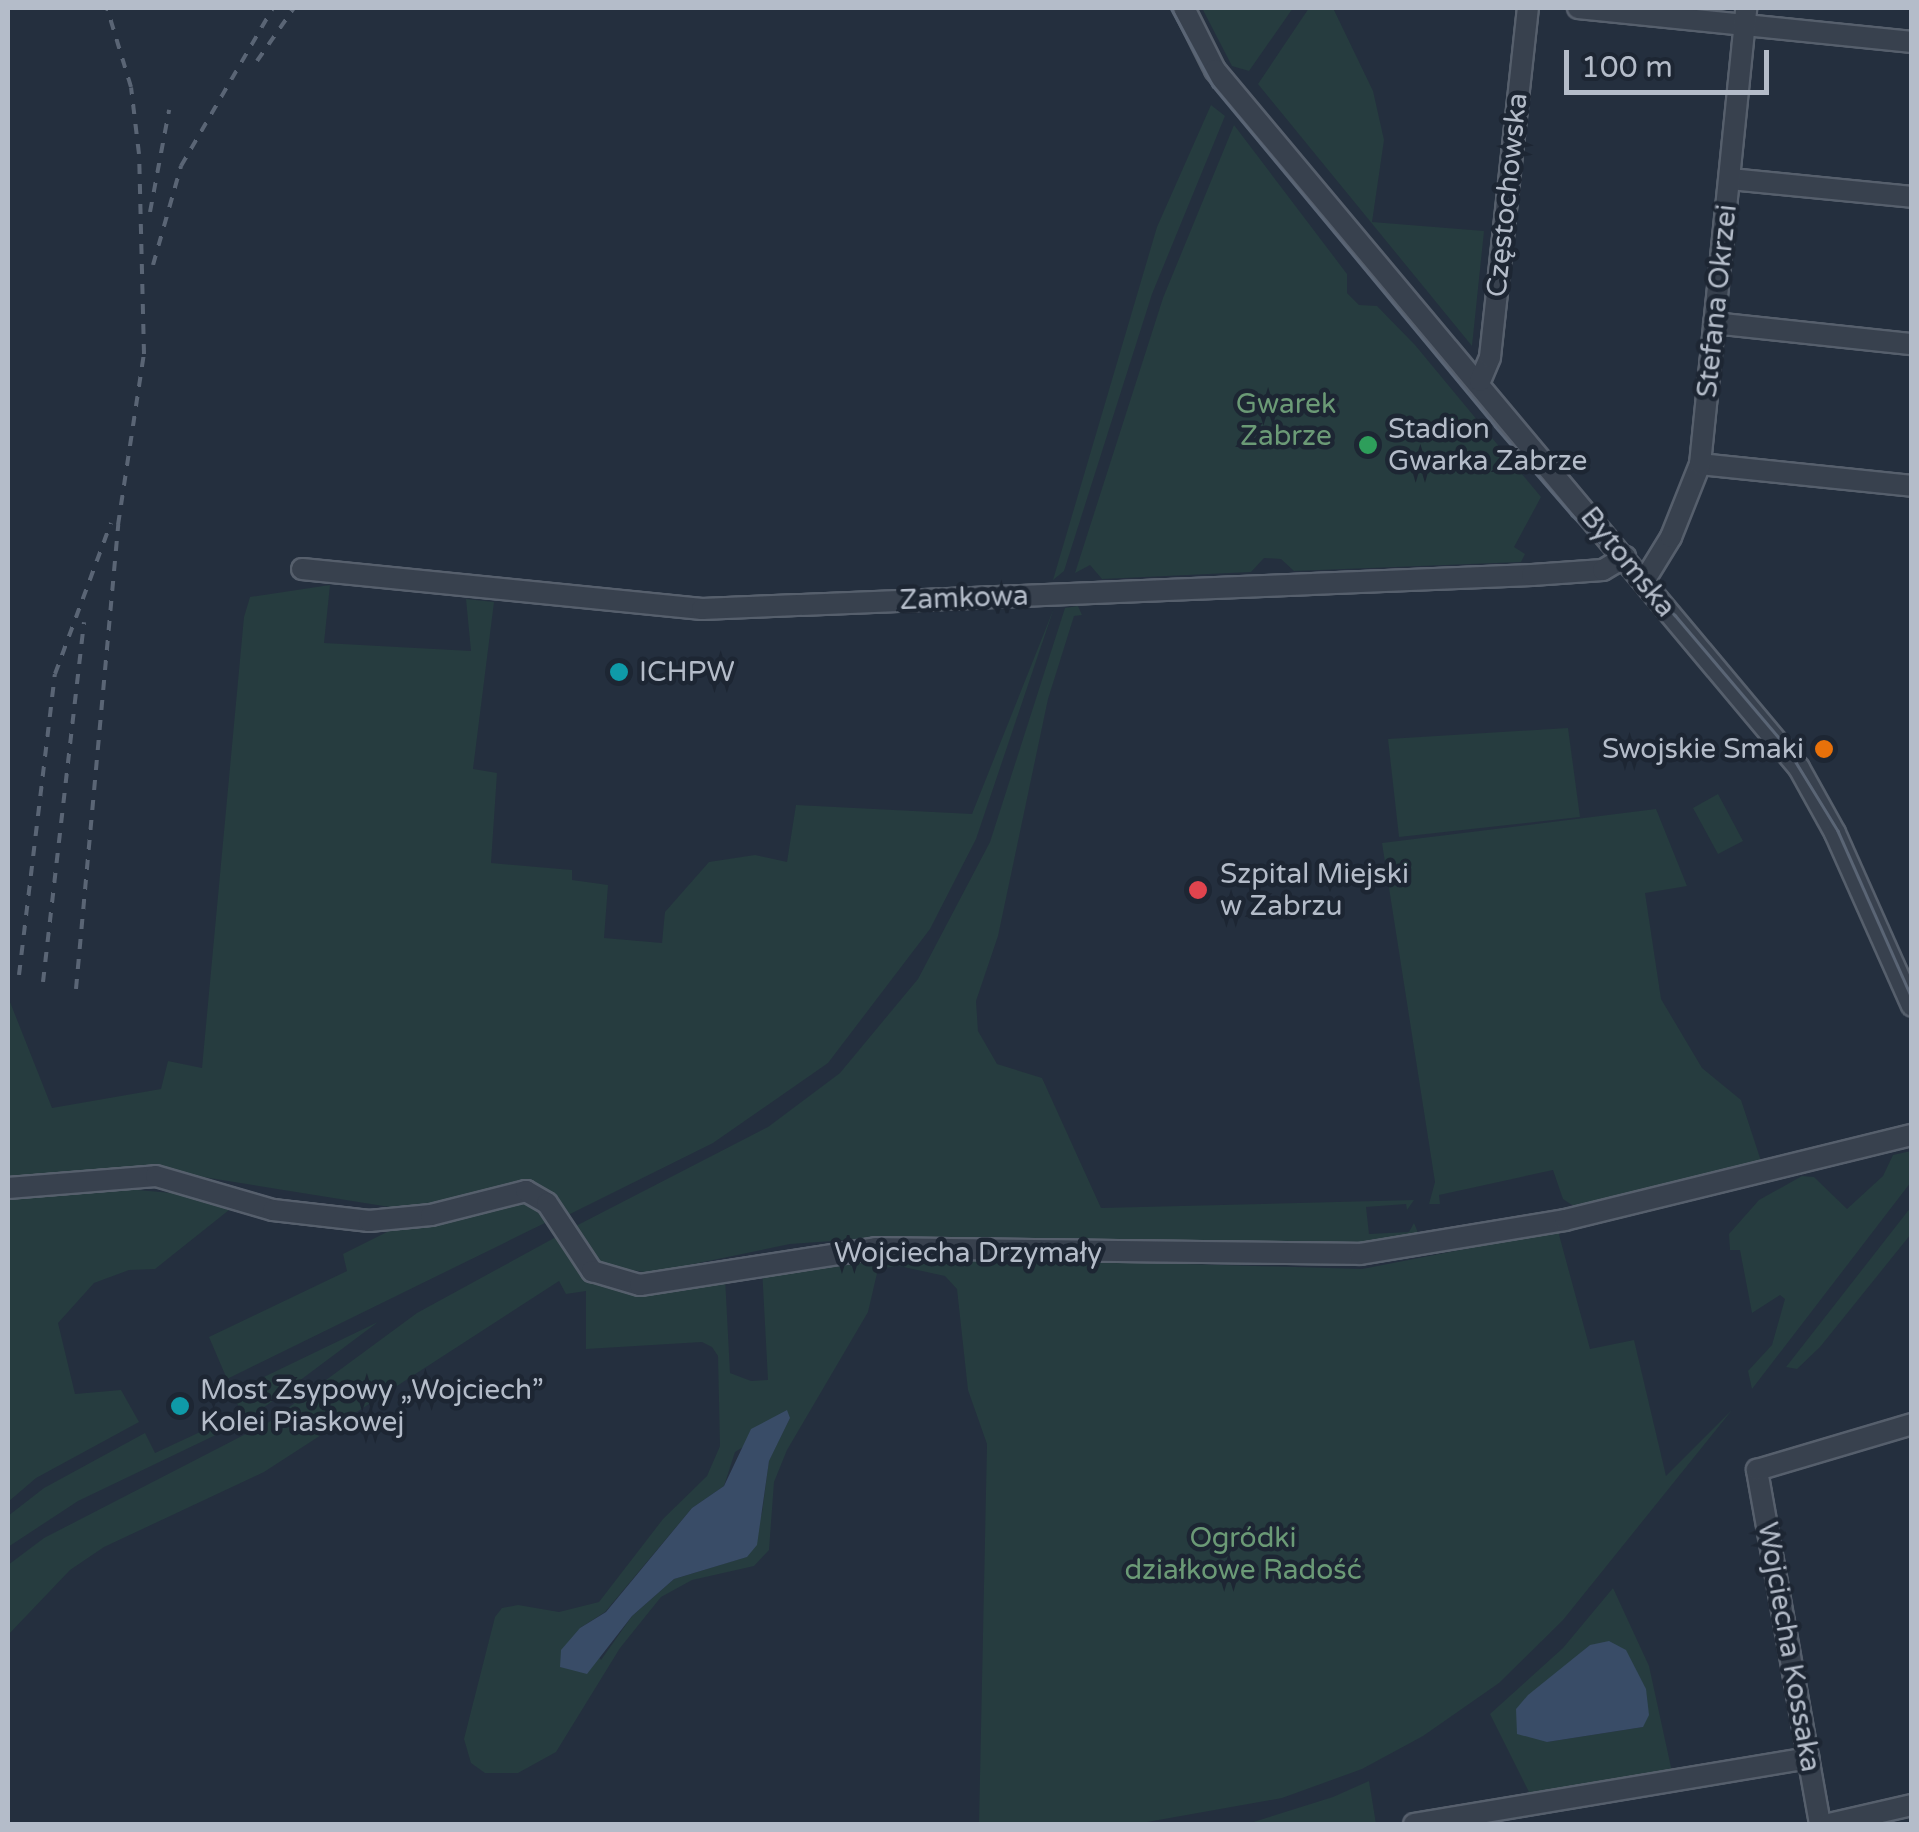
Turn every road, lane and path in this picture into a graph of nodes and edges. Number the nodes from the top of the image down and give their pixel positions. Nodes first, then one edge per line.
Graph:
1 (1184, 8) edge
2 (1528, 8) edge
3 (1578, 8) edge
4 (1745, 16) edge
5 (1912, 42) edge
6 (1730, 179) junction
7 (1912, 196) edge
8 (1714, 323) junction
9 (1912, 344) edge
10 (1480, 381) junction
11 (1700, 464) junction
12 (1912, 486) edge
13 (1625, 557) junction
14 (302, 569) dead end
15 (1644, 581) junction
16 (1912, 1006) edge
17 (1912, 1136) edge
18 (8, 1188) edge
19 (1912, 1424) edge
20 (1809, 1758) junction
21 (1912, 1805) edge
22 (1414, 1824) edge
23 (1820, 1824) edge
24 (1829, 1824) edge

1 - 10 street, Bytomska
2 - 10 street, Częstochowska
3 - 4 street
4 - 5 street
4 - 6 street, Stefana Okrzei
6 - 7 street
6 - 8 street, Stefana Okrzei
8 - 9 street
8 - 11 street, Stefana Okrzei
10 - 13 street, Bytomska
11 - 12 street
11 - 15 street, Stefana Okrzei
13 - 14 street, Zamkowa
13 - 15 street, Bytomska
15 - 16 street, Bytomska
17 - 18 street, Wojciecha Drzymały
19 - 20 street, Wojciecha Kossaka
20 - 22 street
20 - 23 street, Wojciecha Kossaka
21 - 24 street

